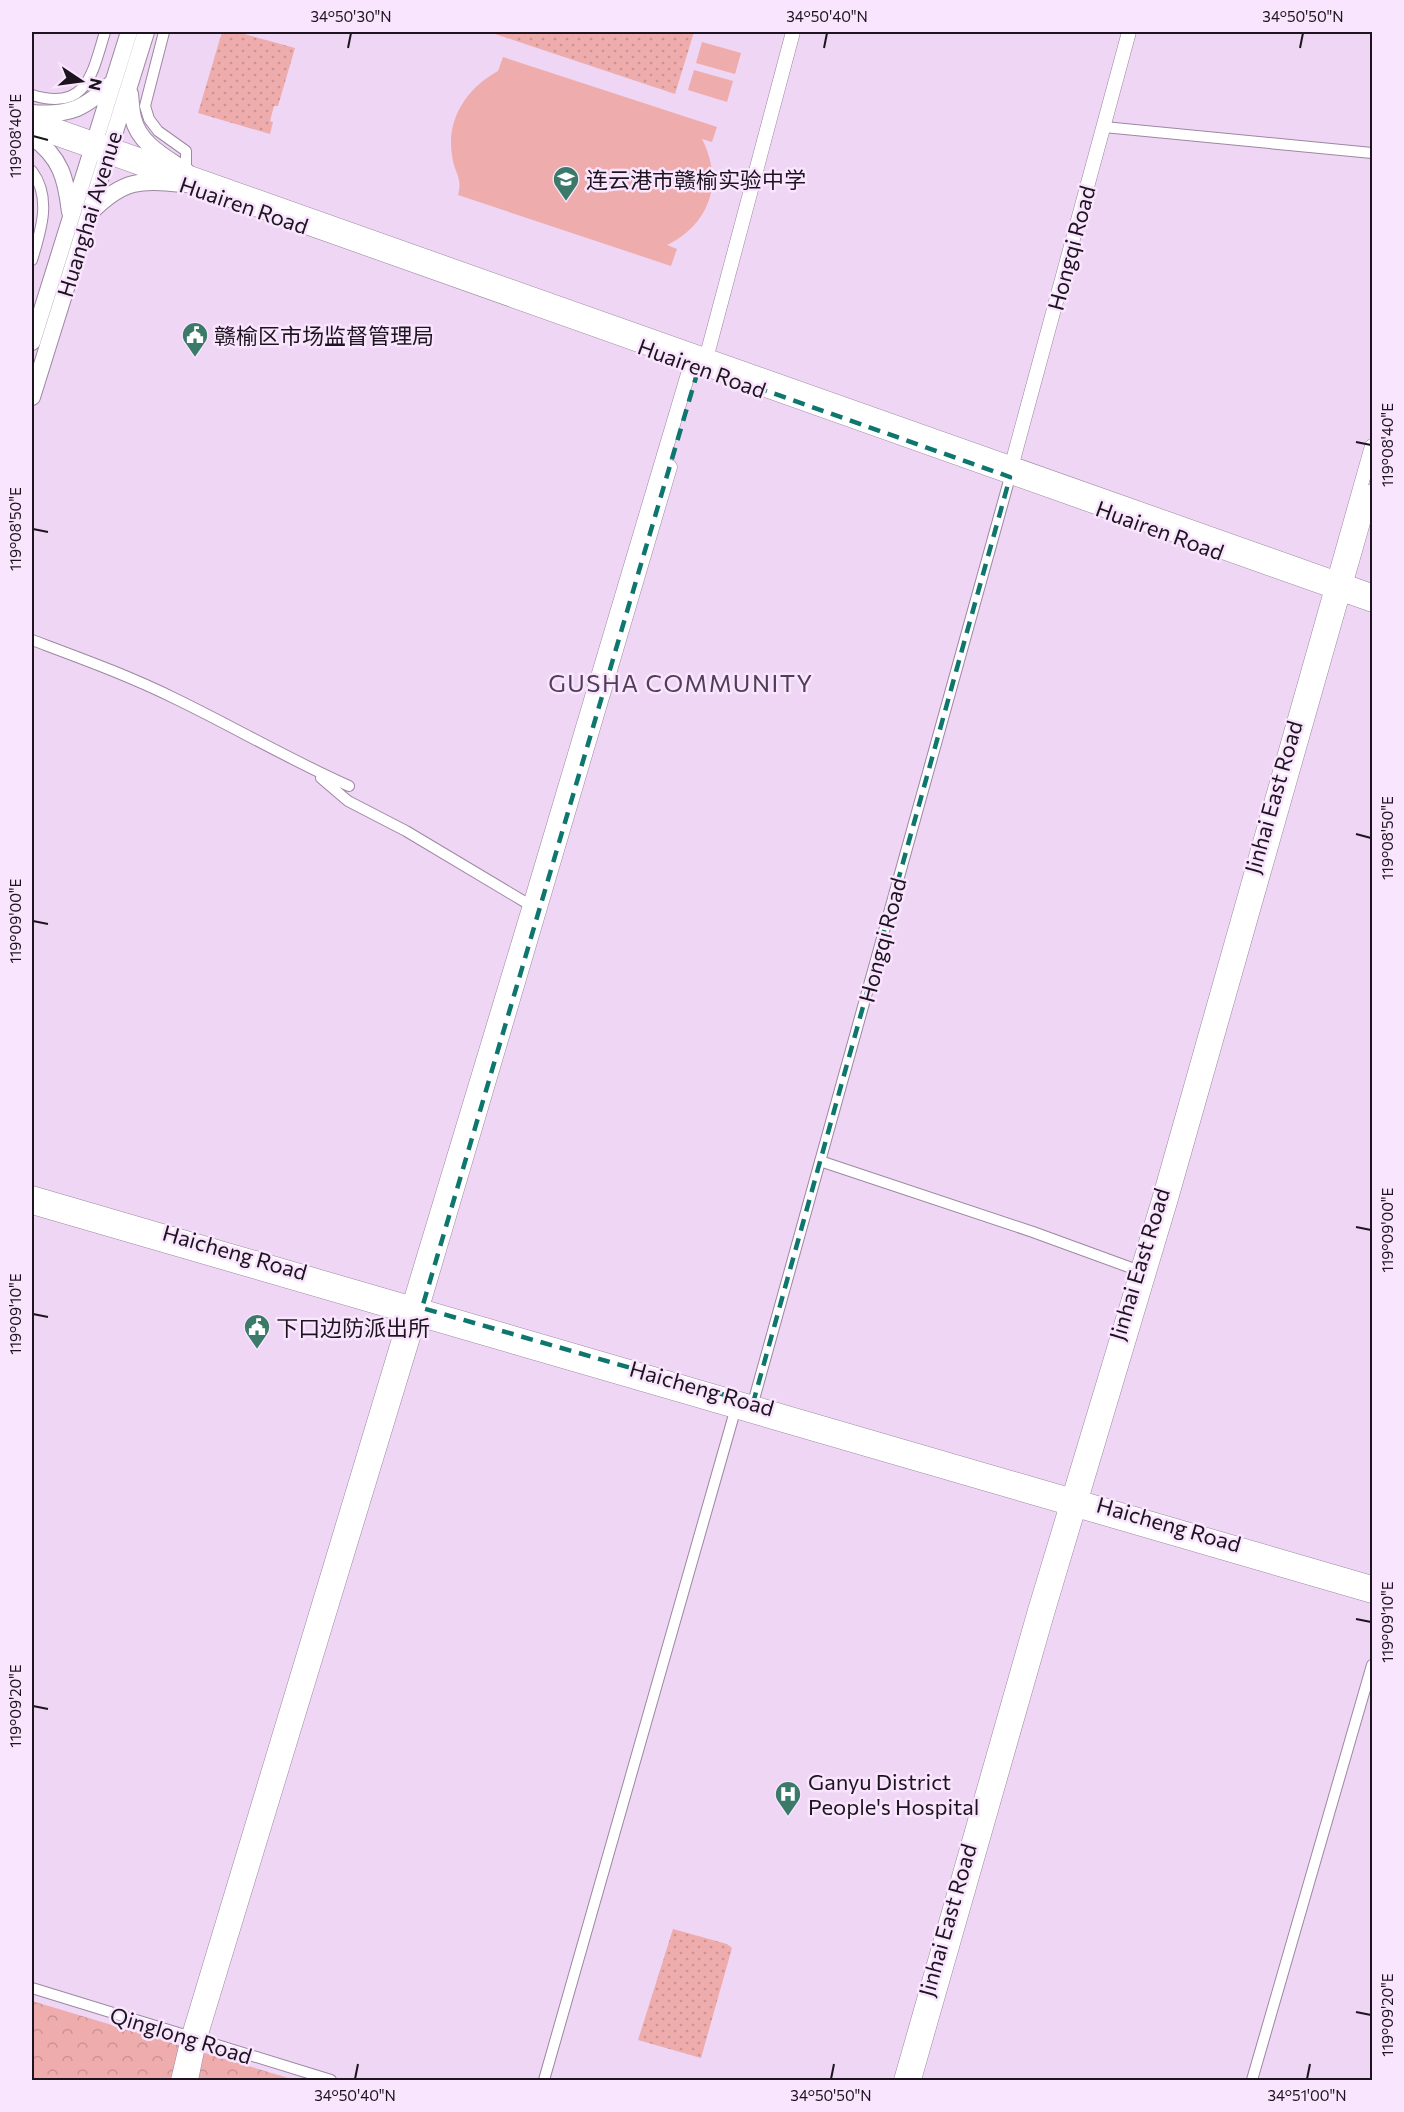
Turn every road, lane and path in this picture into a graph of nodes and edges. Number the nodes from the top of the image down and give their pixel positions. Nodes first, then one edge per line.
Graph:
1 (105, 32) edge
2 (129, 32) edge
3 (146, 32) edge
4 (164, 32) edge
5 (793, 32) edge
6 (1130, 32) edge
7 (121, 84) junction
8 (32, 95) edge
9 (32, 115) edge
10 (1104, 127) junction
11 (32, 130) edge
12 (32, 136) edge
13 (101, 148) junction
14 (1372, 153) edge
15 (32, 171) edge
16 (184, 177) junction
17 (89, 213) junction
18 (70, 218) junction
19 (32, 260) edge
20 (32, 342) edge
21 (699, 362) junction
22 (32, 397) edge
23 (1372, 446) edge
24 (1011, 470) junction
25 (1372, 491) edge
26 (1339, 586) junction
27 (1372, 591) edge
28 (1372, 605) edge
29 (32, 640) edge
30 (311, 769) junction
31 (349, 786) dead end
32 (530, 905) junction
33 (820, 1161) junction
34 (32, 1193) edge
35 (32, 1207) edge
36 (1137, 1270) junction
37 (414, 1311) junction
38 (753, 1403) junction
39 (735, 1411) junction
40 (1074, 1503) junction
41 (1372, 1583) edge
42 (1372, 1596) edge
43 (1372, 1665) edge
44 (32, 1988) edge
45 (194, 2039) junction
46 (178, 2080) edge
47 (191, 2080) edge
48 (331, 2080) edge
49 (544, 2080) edge
50 (901, 2080) edge
51 (914, 2080) edge
52 (1252, 2080) edge

1 - 8 street
2 - 7 main road, Huanghai Avenue
3 - 7 main road, Huanghai Avenue
4 - 16 street
5 - 21 main road
6 - 10 main road, Hongqi Road
7 - 9 main road
7 - 13 main road, Huanghai Avenue
7 - 16 main road
9 - 13 main road, Huairen Road
10 - 14 street
10 - 24 main road, Hongqi Road
11 - 13 main road, Huairen Road
12 - 18 main road
13 - 16 main road, Huairen Road
13 - 17 main road, Huanghai Avenue
13 - 18 main road, Huanghai Avenue
15 - 19 street
16 - 17 main road
16 - 21 main road, Huairen Road
17 - 22 main road, Huanghai Avenue
18 - 20 main road, Huanghai Avenue
21 - 24 main road, Huairen Road
21 - 32 main road
21 - 37 main road
23 - 26 main road, Jinhai East Road
24 - 26 main road, Huairen Road
24 - 33 street, Hongqi Road
25 - 26 main road, Jinhai East Road
26 - 27 main road, Huairen Road
26 - 28 main road, Huairen Road
26 - 36 main road, Jinhai East Road
26 - 40 main road, Jinhai East Road
29 - 30 street
30 - 31 street
30 - 32 street
32 - 37 main road
33 - 36 street
33 - 38 street, Hongqi Road
34 - 37 main road, Haicheng Road
35 - 37 main road, Haicheng Road
36 - 40 main road, Jinhai East Road
37 - 38 main road, Haicheng Road
37 - 39 main road, Haicheng Road
37 - 45 main road
38 - 40 main road, Haicheng Road
39 - 40 main road, Haicheng Road
39 - 49 street
40 - 41 main road, Haicheng Road
40 - 42 main road, Haicheng Road
40 - 50 main road, Jinhai East Road
40 - 51 main road, Jinhai East Road
43 - 52 street
44 - 45 street, Qinglong Road
45 - 46 main road
45 - 47 main road
45 - 48 street, Qinglong Road

